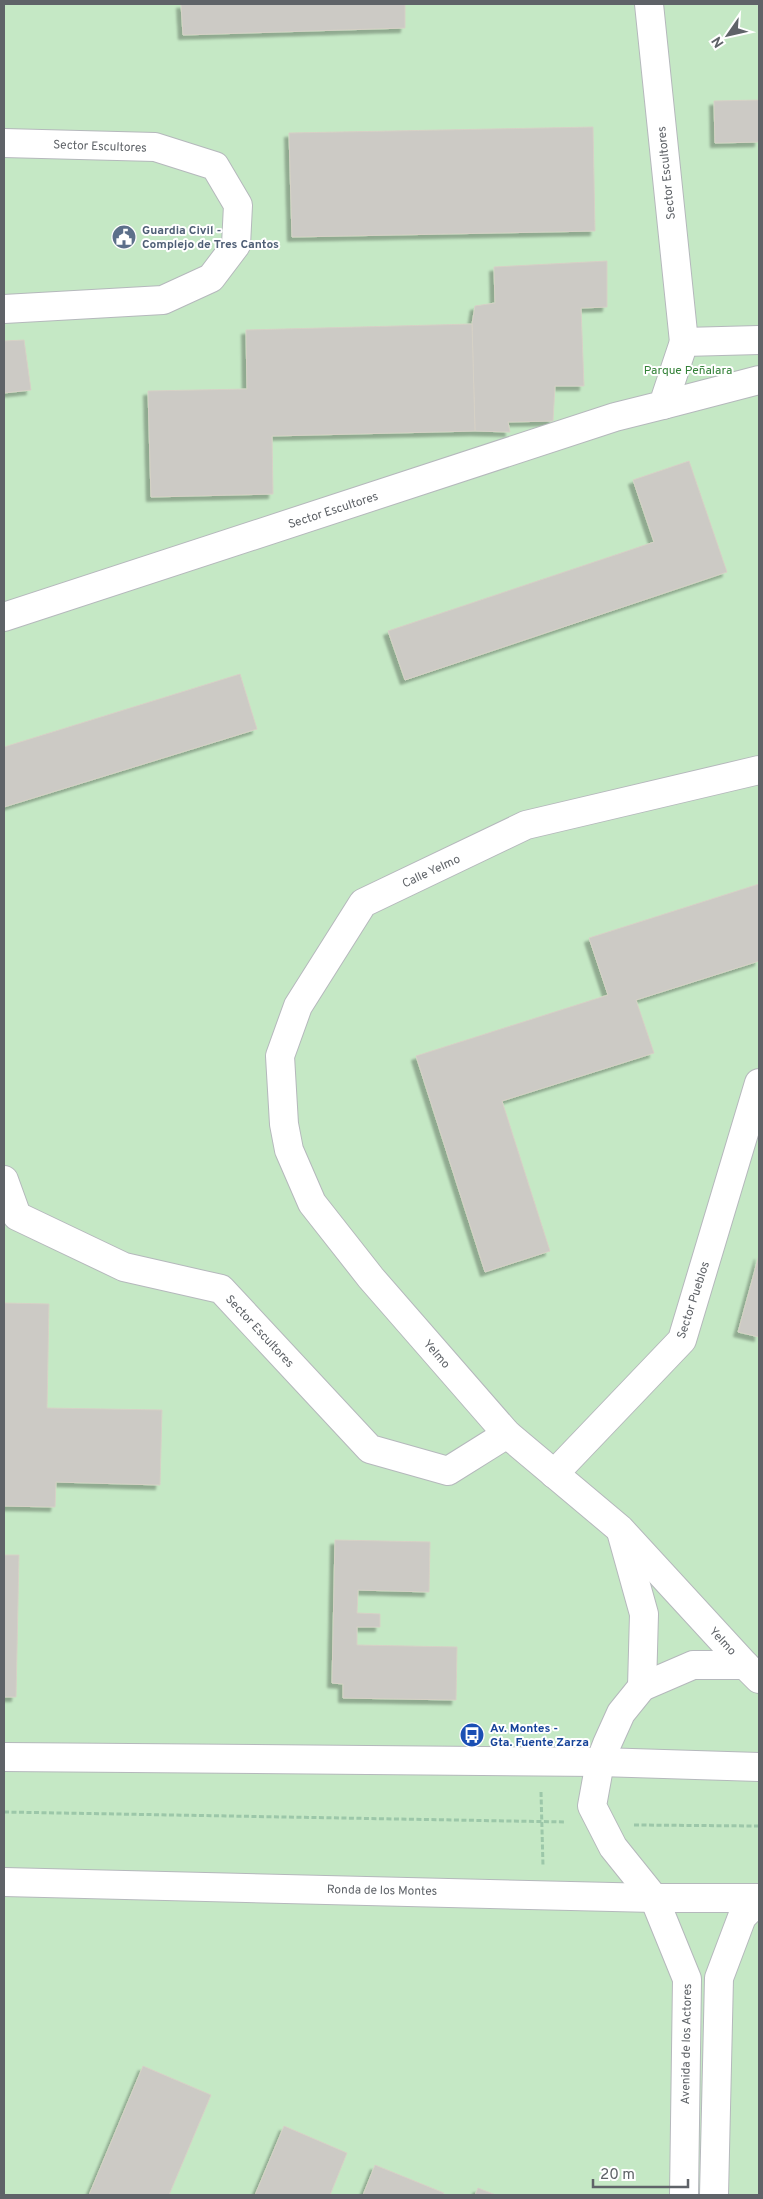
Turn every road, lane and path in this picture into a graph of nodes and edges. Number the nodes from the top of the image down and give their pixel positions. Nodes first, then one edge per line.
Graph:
1 (648, 4) edge
2 (4, 143) edge
3 (4, 309) edge
4 (759, 340) edge
5 (684, 342) junction
6 (759, 380) edge
7 (663, 405) junction
8 (4, 617) edge
9 (759, 770) edge
10 (759, 1083) edge
11 (289, 1150) joint
12 (4, 1180) edge
13 (507, 1434) junction
14 (554, 1474) junction
15 (620, 1529) junction
16 (752, 1672) edge
17 (642, 1687) junction
18 (4, 1756) edge
19 (540, 1762) junction
20 (600, 1762) junction
21 (759, 1767) edge
22 (4, 1812) edge
23 (542, 1820) junction
24 (601, 1824) junction
25 (759, 1826) edge
26 (4, 1882) edge
27 (544, 1894) junction
28 (654, 1898) junction
29 (759, 1899) edge
30 (759, 1927) edge
31 (719, 1978) junction
32 (684, 2195) edge
33 (714, 2195) edge

1 - 5 street, Sector Escultores
2 - 3 street, Sector Escultores
4 - 5 street
5 - 7 street, Sector Escultores
6 - 7 street, Sector Escultores
7 - 8 street, Sector Escultores
9 - 11 street, Calle Yelmo
10 - 14 street, Sector Pueblos
11 - 13 street, Yelmo
12 - 13 street, Sector Escultores
13 - 14 street, Yelmo
14 - 15 street, Yelmo
15 - 16 street, Yelmo
15 - 17 street
16 - 17 street
17 - 20 street, Avenida de los Actores
18 - 19 street
19 - 20 street
19 - 23 path
20 - 21 street
20 - 24 street, Avenida de los Actores
22 - 23 path
23 - 24 path
23 - 27 path
24 - 25 path
24 - 28 street, Avenida de los Actores
26 - 27 street, Ronda de los Montes
27 - 28 street, Ronda de los Montes
28 - 29 street, Ronda de los Montes
28 - 32 street, Avenida de los Actores
29 - 31 street
30 - 31 street
31 - 33 street

